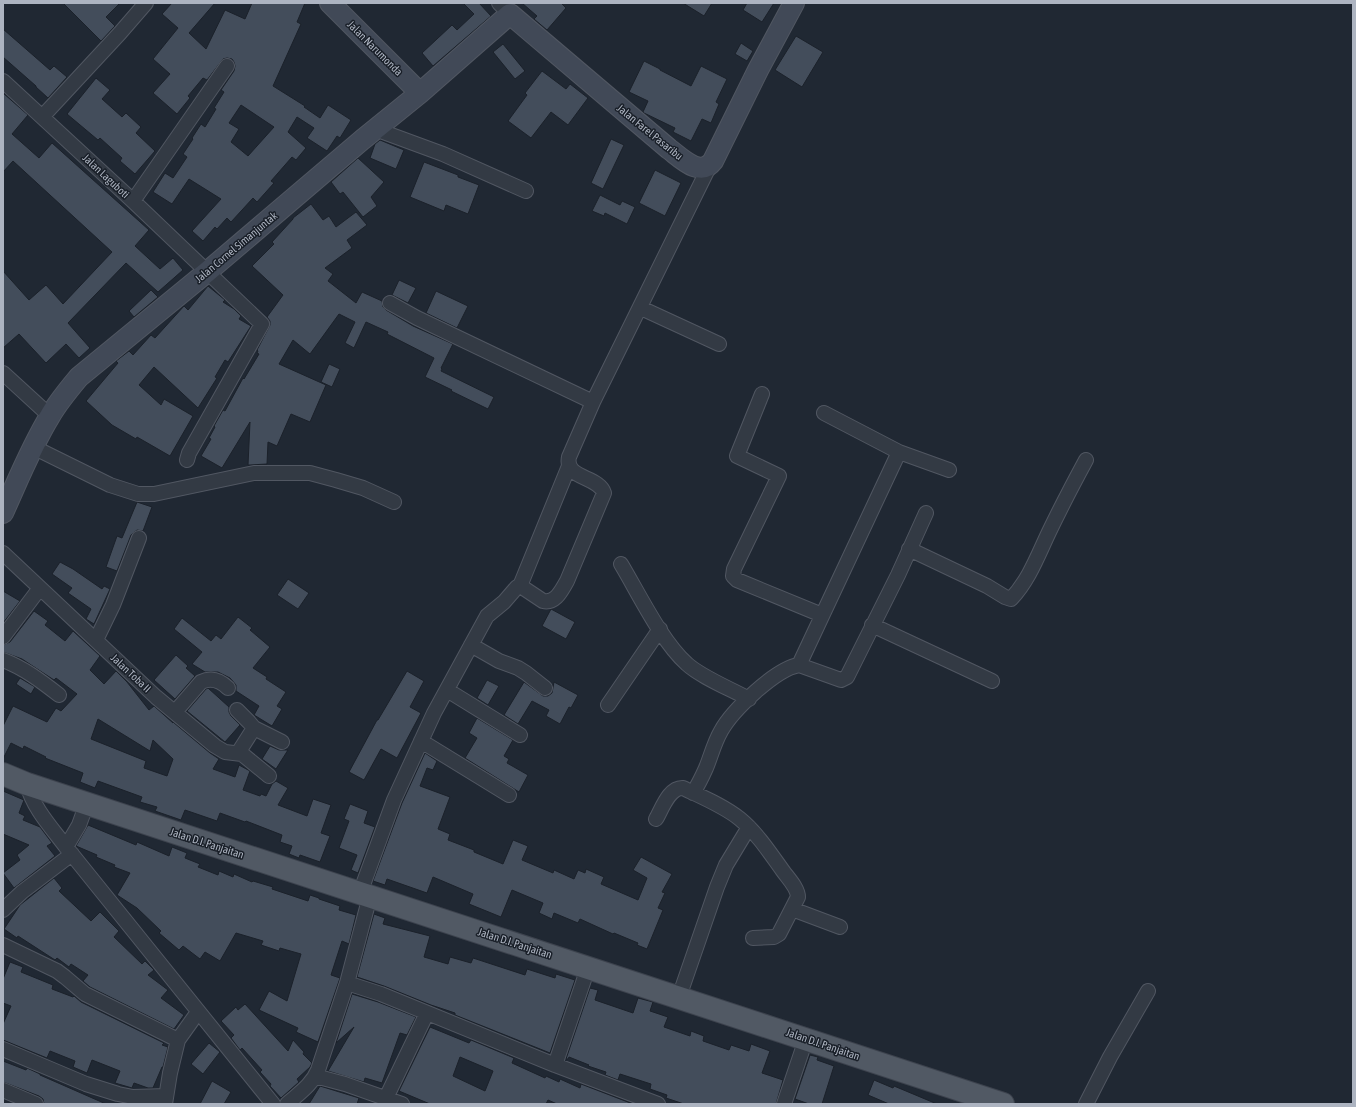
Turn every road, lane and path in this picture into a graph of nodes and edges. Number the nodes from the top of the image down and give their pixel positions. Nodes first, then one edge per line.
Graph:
1 (146, 3) edge
2 (330, 3) edge
3 (794, 3) edge
4 (504, 8) edge
5 (227, 66) dead end
6 (3, 81) edge
7 (420, 93) junction
8 (42, 117) junction
9 (375, 129) junction
10 (710, 165) junction
11 (526, 191) dead end
12 (133, 201) junction
13 (207, 272) junction
14 (390, 303) dead end
15 (641, 308) junction
16 (719, 344) dead end
17 (3, 373) edge
18 (762, 394) dead end
19 (593, 402) junction
20 (824, 413) dead end
21 (50, 416) junction
22 (33, 447) junction
23 (899, 452) junction
24 (187, 460) dead end
25 (1086, 460) dead end
26 (569, 466) junction
27 (949, 470) dead end
28 (394, 502) dead end
29 (3, 513) edge
30 (926, 513) dead end
31 (139, 538) dead end
32 (909, 549) junction
33 (3, 553) edge
34 (621, 564) dead end
35 (520, 586) junction
36 (40, 588) junction
37 (822, 616) junction
38 (872, 625) junction
39 (660, 629) junction
40 (3, 637) edge
41 (96, 640) junction
42 (472, 645) junction
43 (3, 660) edge
44 (799, 665) junction
45 (992, 681) dead end
46 (228, 688) dead end
47 (545, 688) dead end
48 (447, 690) junction
49 (59, 695) dead end
50 (749, 698) junction
51 (608, 705) dead end
52 (237, 710) dead end
53 (175, 712) junction
54 (254, 728) junction
55 (520, 735) dead end
56 (420, 741) junction
57 (282, 742) dead end
58 (238, 753) junction
59 (3, 774) edge
60 (270, 776) dead end
61 (27, 784) junction
62 (693, 793) junction
63 (509, 795) dead end
64 (87, 803) junction
65 (656, 819) dead end
66 (749, 828) junction
67 (69, 851) junction
68 (365, 895) junction
69 (792, 909) junction
70 (3, 910) edge
71 (840, 927) dead end
72 (753, 938) dead end
73 (3, 945) edge
74 (588, 968) junction
75 (348, 983) junction
76 (1148, 991) dead end
77 (679, 997) junction
78 (198, 1012) junction
79 (427, 1013) junction
80 (806, 1039) junction
81 (178, 1040) junction
82 (3, 1049) edge
83 (555, 1064) junction
84 (315, 1076) junction
85 (3, 1090) edge
86 (386, 1098) junction
87 (964, 1098) edge
88 (166, 1100) edge
89 (36, 1104) edge
90 (272, 1104) edge
91 (287, 1104) edge
92 (402, 1104) edge
93 (658, 1104) edge
94 (784, 1104) edge
95 (1003, 1104) edge
96 (1086, 1104) edge

1 - 8 street
2 - 7 street, Jalan Narumonda
3 - 10 street
4 - 7 street, Jalan Cornel Simanjuntak
4 - 10 street, Jalan Farel Pasaribu
5 - 12 street
6 - 8 street, Jalan Laguboti
7 - 9 street, Jalan Cornel Simanjuntak
8 - 12 street, Jalan Laguboti
9 - 11 street
9 - 13 street, Jalan Cornel Simanjuntak
10 - 15 street
12 - 13 street, Jalan Laguboti
13 - 21 street, Jalan Cornel Simanjuntak
13 - 24 street, Jalan Laguboti
14 - 19 street
15 - 16 street
15 - 19 street
17 - 21 street
18 - 37 street
19 - 26 street
20 - 23 street
21 - 22 street, Jalan Cornel Simanjuntak
22 - 28 street
22 - 29 street, Jalan Cornel Simanjuntak
23 - 27 street
23 - 37 street
25 - 32 street
26 - 35 street
26 - 35 street
30 - 32 street
31 - 41 street
32 - 38 street
33 - 36 street, Jalan Toba II
34 - 39 street
35 - 42 street
36 - 40 street
36 - 41 street, Jalan Toba II
37 - 44 street
38 - 44 street
38 - 45 street
39 - 50 street
39 - 51 street
41 - 53 street, Jalan Toba II
42 - 47 street
42 - 48 street
43 - 49 street
44 - 50 street
46 - 53 street
48 - 55 street
48 - 56 street
50 - 62 street
52 - 54 street
53 - 58 street, Jalan Toba II
54 - 57 street
54 - 58 street
56 - 63 street
56 - 68 street
58 - 60 street, Jalan Toba II
59 - 61 main road, Jalan D.I. Panjaitan
61 - 64 main road, Jalan D.I. Panjaitan
61 - 67 street
62 - 65 street
62 - 66 street
64 - 67 street
64 - 68 main road, Jalan D.I. Panjaitan
66 - 69 street
66 - 77 street
67 - 70 street
67 - 78 street
68 - 74 main road, Jalan D.I. Panjaitan
68 - 75 street
69 - 71 street
69 - 72 street
73 - 81 street
74 - 77 main road, Jalan D.I. Panjaitan
74 - 83 street
75 - 79 street
75 - 84 street
76 - 96 street
77 - 80 main road, Jalan D.I. Panjaitan
78 - 81 street
78 - 90 street
79 - 83 street
79 - 86 street
80 - 87 main road, Jalan D.I. Panjaitan
80 - 94 street
81 - 88 street
82 - 88 street
83 - 93 street
84 - 86 street
84 - 91 street
85 - 89 street
86 - 92 street
87 - 95 main road, Jalan D.I. Panjaitan

